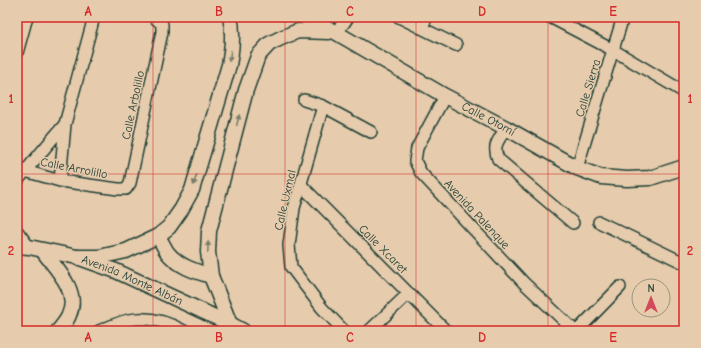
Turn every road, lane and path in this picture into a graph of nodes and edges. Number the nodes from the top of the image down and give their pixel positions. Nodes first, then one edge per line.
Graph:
1 (27, 17) edge
2 (94, 17) edge
3 (230, 17) edge
4 (304, 17) edge
5 (348, 17) edge
6 (399, 17) edge
7 (427, 17) edge
8 (550, 17) edge
9 (623, 17) edge
10 (158, 20) edge
11 (421, 28) junction
12 (335, 32) junction
13 (456, 45) dead end
14 (613, 50) junction
15 (17, 53) edge
16 (684, 92) edge
17 (446, 96) junction
18 (304, 100) dead end
19 (323, 106) junction
20 (64, 124) junction
21 (506, 128) junction
22 (371, 132) dead end
23 (684, 167) edge
24 (577, 168) junction
25 (21, 171) edge
26 (17, 181) edge
27 (60, 181) junction
28 (301, 184) junction
29 (126, 189) joint
30 (599, 222) dead end
31 (573, 223) dead end
32 (17, 231) edge
33 (158, 236) junction
34 (23, 246) edge
35 (43, 251) junction
36 (77, 257) junction
37 (684, 263) edge
38 (210, 276) junction
39 (620, 287) dead end
40 (408, 294) junction
41 (230, 324) junction
42 (180, 330) edge
43 (58, 331) edge
44 (99, 331) edge
45 (243, 331) edge
46 (344, 331) edge
47 (369, 331) edge
48 (446, 331) edge
49 (576, 331) edge

1 - 15 street
2 - 20 street
3 -> 33 street
4 - 12 street, Calle Otomí
5 - 12 street
6 - 11 street
7 - 11 street
8 - 14 street
9 - 14 street, Calle Sierra
10 - 29 street, Calle Arbolillo
11 - 13 street
12 - 17 street, Calle Otomí
38 -> 12 street
14 - 16 street
14 - 24 street, Calle Sierra
17 - 21 street, Calle Otomí
17 - 49 street, Avenida Palenque
18 - 19 street
19 - 22 street
19 - 28 street, Calle Uxmal
20 - 25 street
20 - 27 street
21 - 24 street, Calle Otomí
21 - 31 street
23 - 24 street, Calle Otomí
25 - 26 street
25 - 27 street, Calle Arrolillo
27 - 29 street, Calle Arrolillo
28 - 40 street, Calle Xcaret
28 - 46 street, Calle Uxmal
30 - 37 street
32 - 34 street
33 - 36 street
33 - 38 street
34 - 35 street, Avenida Monte Albán
35 - 36 street, Avenida Monte Albán
35 - 43 street
36 - 41 street, Avenida Monte Albán
38 - 41 street
39 - 49 street
40 - 47 street
40 - 48 street, Calle Xcaret
41 - 45 street, Avenida Monte Albán
42 - 44 street

